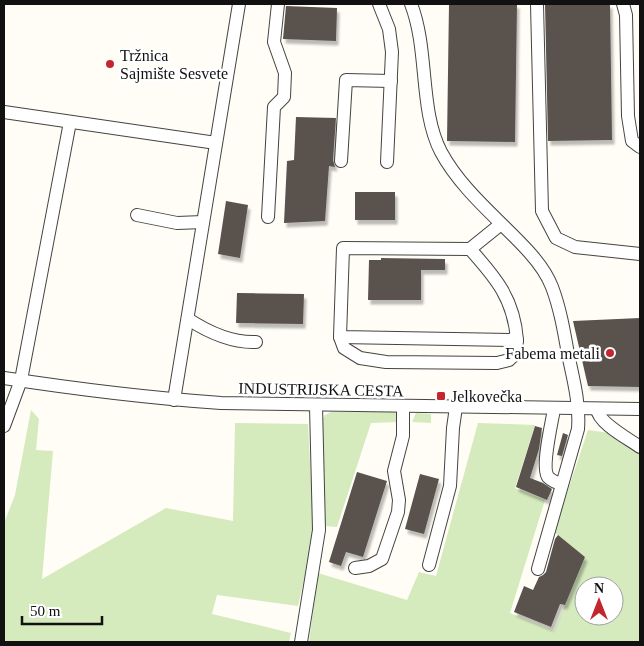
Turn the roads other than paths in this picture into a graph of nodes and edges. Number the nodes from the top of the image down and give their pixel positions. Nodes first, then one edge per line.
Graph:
1 (239, 4) edge
2 (278, 4) edge
3 (379, 4) edge
4 (411, 4) edge
5 (537, 4) edge
6 (623, 4) edge
7 (391, 82) junction
8 (4, 112) edge
9 (70, 122) junction
10 (216, 144) junction
11 (640, 147) edge
12 (341, 161) dead end
13 (387, 162) dead end
14 (137, 215) dead end
15 (268, 217) dead end
16 (204, 222) junction
17 (501, 224) junction
18 (470, 248) junction
19 (640, 254) edge
20 (188, 319) junction
21 (340, 337) junction
22 (517, 340) junction
23 (256, 342) dead end
24 (4, 378) edge
25 (21, 380) junction
26 (174, 400) junction
27 (316, 406) junction
28 (402, 406) junction
29 (456, 407) junction
30 (554, 409) junction
31 (579, 409) junction
32 (597, 409) junction
33 (640, 409) edge
34 (4, 426) edge
35 (640, 447) edge
36 (562, 484) junction
37 (429, 565) dead end
38 (355, 568) dead end
39 (538, 569) dead end
40 (301, 642) edge

1 - 10 street
2 - 15 street
3 - 7 street
4 - 17 street
5 - 19 street
6 - 11 street
7 - 12 street
7 - 13 street
8 - 9 street
9 - 10 street
9 - 25 street
10 - 16 street
14 - 16 street
16 - 20 street
17 - 18 street
17 - 31 street
18 - 21 street
18 - 22 street
20 - 23 street
20 - 26 street
21 - 22 street
21 - 22 street
24 - 25 street, INDUSTRIJSKA CESTA
25 - 26 street, INDUSTRIJSKA CESTA
25 - 34 street
26 - 27 street, INDUSTRIJSKA CESTA
27 - 28 street, INDUSTRIJSKA CESTA
27 - 40 street
28 - 29 street, INDUSTRIJSKA CESTA
28 - 38 street
29 - 30 street, INDUSTRIJSKA CESTA
29 - 37 street
30 - 31 street, INDUSTRIJSKA CESTA
30 - 36 street
31 - 32 street, INDUSTRIJSKA CESTA
31 - 36 street
32 - 33 street, INDUSTRIJSKA CESTA
32 - 35 street
36 - 39 street

